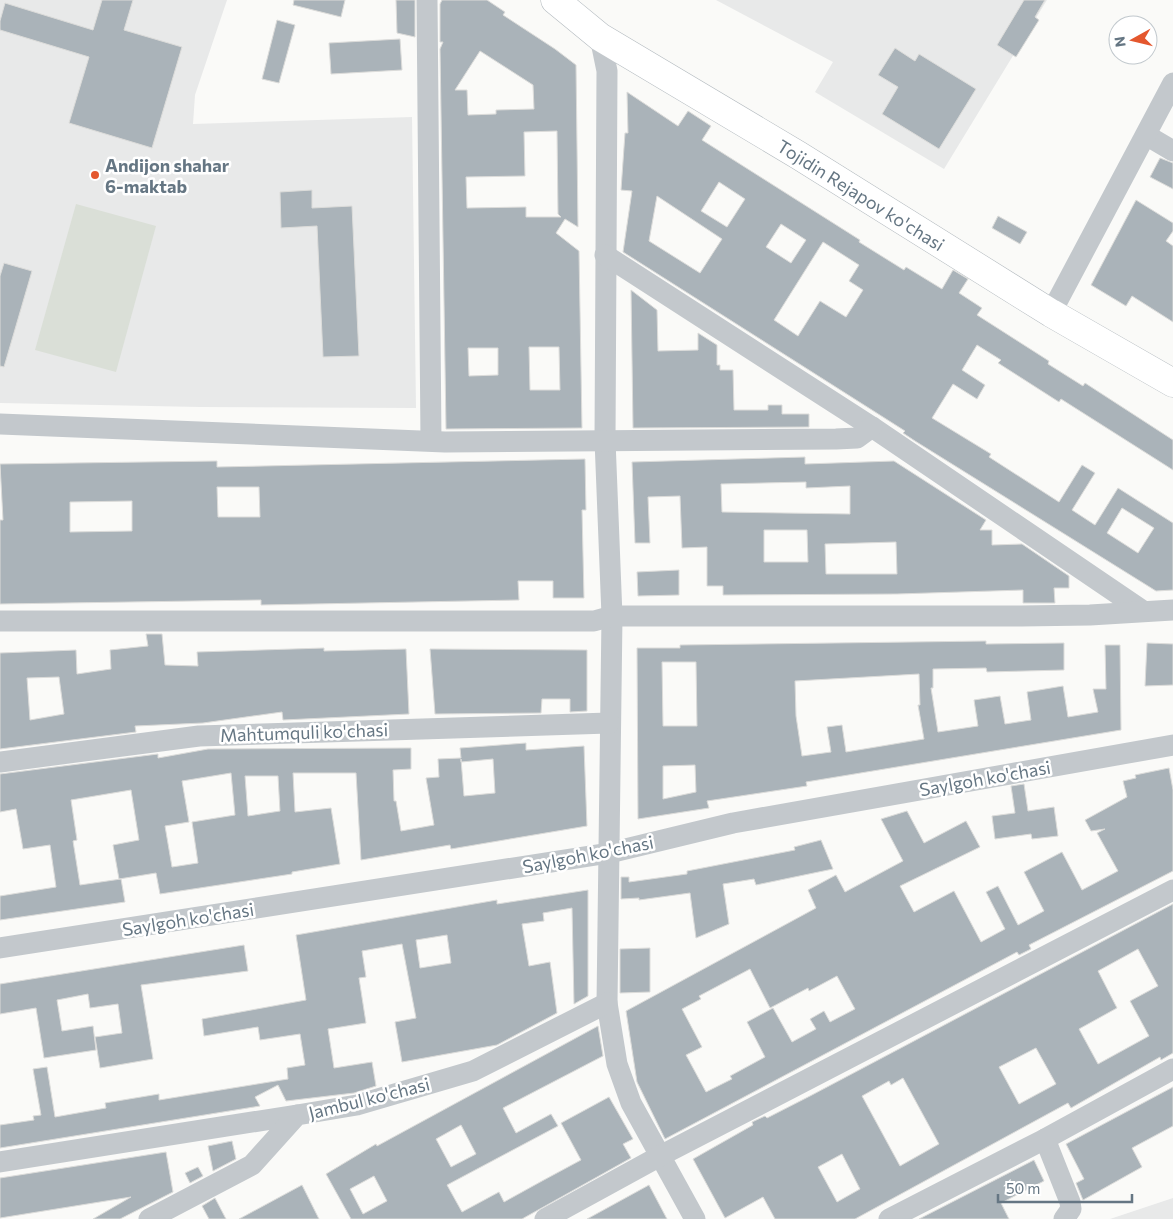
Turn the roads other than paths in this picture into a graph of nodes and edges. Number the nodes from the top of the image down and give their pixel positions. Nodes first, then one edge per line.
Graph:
1 (427, 0) edge
2 (555, 0) edge
3 (600, 37) junction
4 (1173, 82) edge
5 (1146, 135) junction
6 (1173, 151) edge
7 (605, 255) junction
8 (1051, 313) junction
9 (1173, 383) edge
10 (0, 424) edge
11 (872, 427) junction
12 (431, 440) junction
13 (605, 440) junction
14 (1173, 610) edge
15 (1143, 611) junction
16 (612, 616) junction
17 (0, 621) edge
18 (609, 723) junction
19 (1173, 744) edge
20 (0, 762) edge
21 (609, 853) junction
22 (1173, 890) edge
23 (0, 948) edge
24 (607, 1003) junction
25 (1173, 1069) edge
26 (297, 1116) junction
27 (1045, 1139) junction
28 (660, 1156) junction
29 (0, 1162) edge
30 (149, 1219) edge
31 (545, 1219) edge
32 (694, 1219) edge
33 (888, 1219) edge
34 (1064, 1219) edge

1 - 12 street
2 - 3 street, Tojidin Rejapov ko'chasi
3 - 7 street
3 - 8 street, Tojidin Rejapov ko'chasi
4 - 5 street
5 - 6 street
5 - 8 street
7 - 11 street
7 - 13 street
8 - 9 street, Tojidin Rejapov ko'chasi
10 - 12 street
11 - 13 street
11 - 15 street
12 - 13 street
13 - 16 street
14 - 15 street
15 - 16 street
16 - 17 street
16 - 18 street
18 - 20 street, Mahtumquli ko'chasi
18 - 21 street
19 - 21 street, Saylgoh ko'chasi
21 - 23 street, Saylgoh ko'chasi
21 - 24 street
22 - 28 street
24 - 26 street, Jambul ko'chasi
24 - 28 street
25 - 27 street
26 - 29 street
26 - 30 street, Jambul ko'chasi
27 - 33 street
27 - 34 street
28 - 31 street
28 - 32 street

